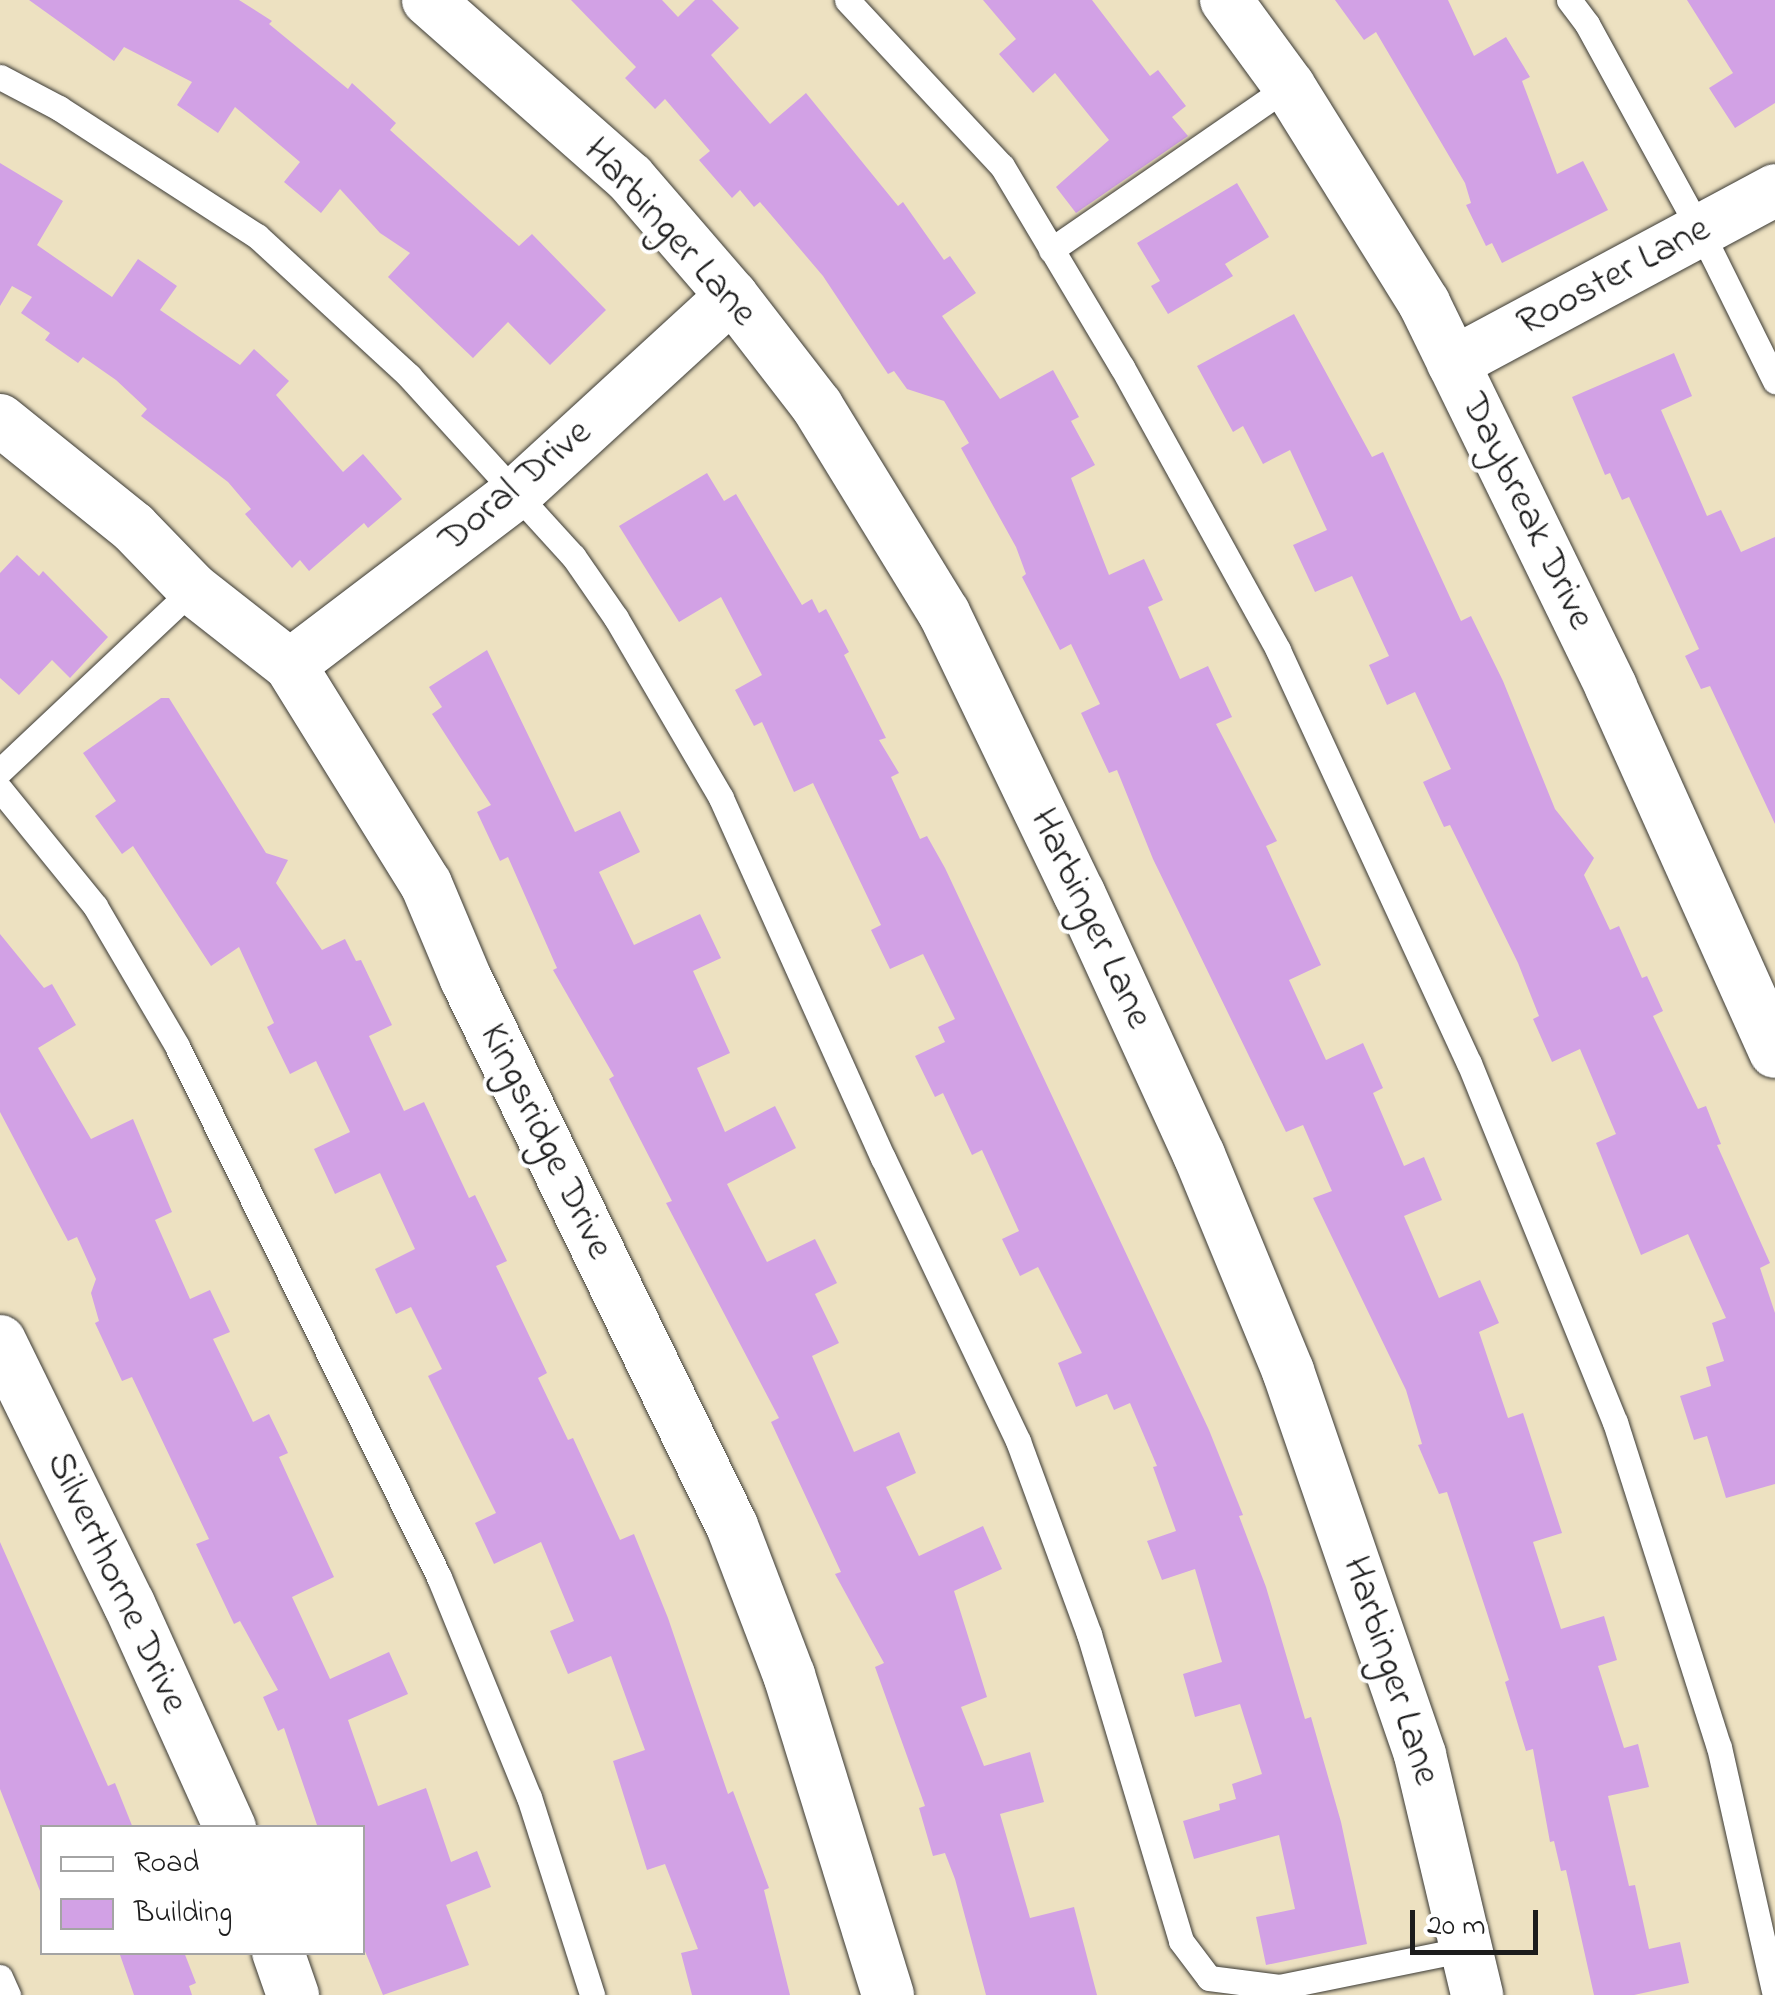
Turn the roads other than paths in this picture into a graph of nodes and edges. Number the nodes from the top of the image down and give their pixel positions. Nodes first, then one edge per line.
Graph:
1 (428, 0) edge
2 (847, 0) edge
3 (1226, 0) edge
4 (1569, 0) edge
5 (0, 77) edge
6 (1289, 86) junction
7 (1775, 190) edge
8 (1700, 230) junction
9 (1051, 250) junction
10 (732, 296) junction
11 (1453, 364) junction
12 (1775, 381) edge
13 (0, 420) edge
14 (518, 492) junction
15 (193, 589) junction
16 (290, 665) junction
17 (0, 771) edge
18 (0, 790) edge
19 (1775, 1052) edge
20 (0, 1340) edge
21 (229, 1825) edge
22 (279, 1955) edge
23 (1472, 1972) edge
24 (0, 1977) edge
25 (8, 1995) edge
26 (293, 1995) edge
27 (592, 1995) edge
28 (888, 1995) edge
29 (1774, 1995) edge

1 - 10 street, Harbinger Lane
2 - 9 lane
3 - 6 street, Daybreak Drive
4 - 8 lane
5 - 14 lane
6 - 9 lane
6 - 11 street, Daybreak Drive
7 - 8 street, Rooster Lane
8 - 11 street, Rooster Lane
8 - 12 lane
9 - 29 lane
10 - 14 street, Doral Drive
10 - 23 street, Harbinger Lane
11 - 19 street, Daybreak Drive
13 - 15 street, Kingsridge Drive
14 - 16 street, Doral Drive
14 - 23 lane
15 - 16 street, Kingsridge Drive
15 - 17 lane
16 - 28 street, Kingsridge Drive
18 - 27 lane
20 - 21 street, Silverthorne Drive
22 - 26 street
24 - 25 lane

